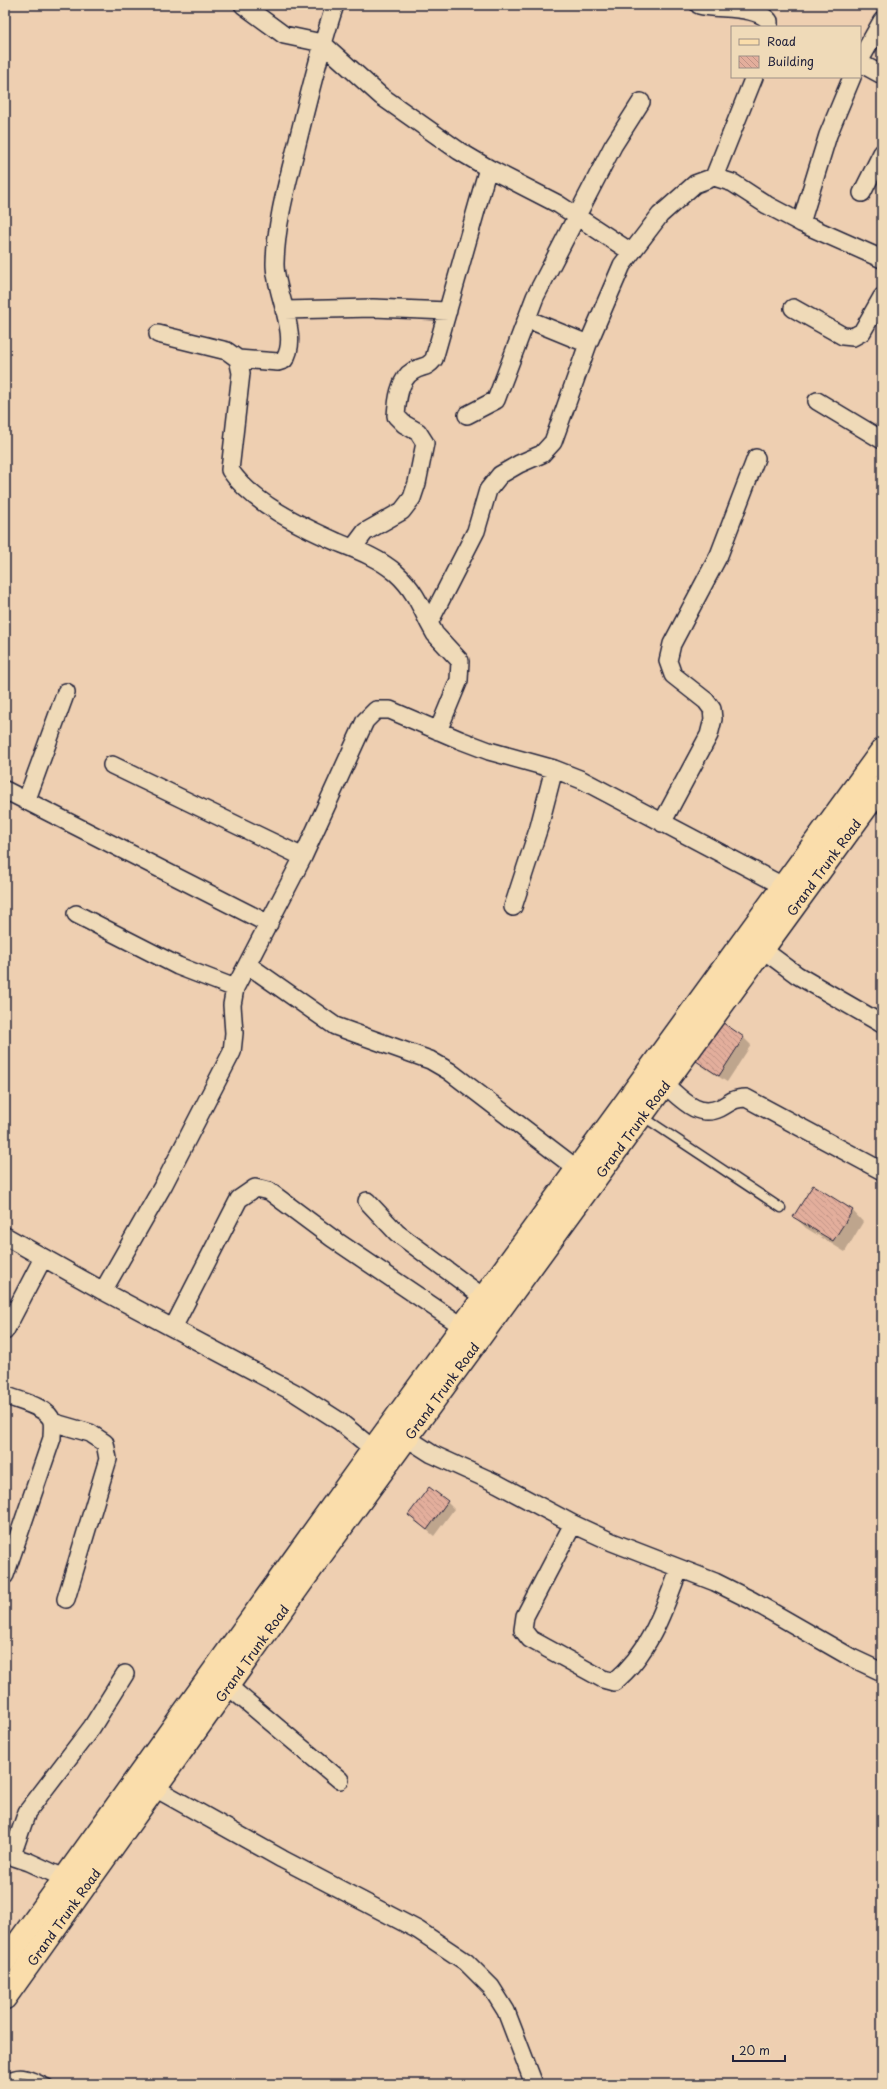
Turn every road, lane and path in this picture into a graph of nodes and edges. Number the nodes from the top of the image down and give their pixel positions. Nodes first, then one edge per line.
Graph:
1 (243, 5) edge
2 (334, 5) edge
3 (699, 5) edge
4 (882, 21) edge
5 (769, 26) edge
6 (322, 43) junction
7 (861, 60) edge
8 (861, 63) edge
9 (882, 76) edge
10 (754, 78) edge
11 (852, 78) edge
12 (641, 102) dead end
13 (882, 153) edge
14 (488, 168) junction
15 (714, 177) junction
16 (862, 193) dead end
17 (578, 216) junction
18 (801, 222) junction
19 (631, 252) junction
20 (882, 259) edge
21 (882, 297) edge
22 (792, 308) dead end
23 (284, 310) junction
24 (448, 311) junction
25 (526, 319) junction
26 (158, 334) dead end
27 (588, 344) junction
28 (238, 359) junction
29 (817, 401) dead end
30 (467, 416) dead end
31 (882, 440) edge
32 (756, 458) dead end
33 (353, 548) junction
34 (429, 623) junction
35 (66, 692) dead end
36 (438, 731) junction
37 (882, 750) edge
38 (112, 765) dead end
39 (554, 769) junction
40 (882, 786) edge
41 (5, 790) edge
42 (27, 800) junction
43 (662, 823) junction
44 (303, 857) junction
45 (783, 886) junction
46 (513, 907) dead end
47 (76, 914) dead end
48 (269, 924) junction
49 (762, 949) junction
50 (248, 965) junction
51 (235, 988) junction
52 (882, 1024) edge
53 (664, 1084) junction
54 (641, 1115) junction
55 (577, 1169) junction
56 (882, 1171) edge
57 (367, 1201) dead end
58 (781, 1208) dead end
59 (5, 1236) edge
60 (43, 1258) junction
61 (103, 1291) junction
62 (483, 1297) junction
63 (462, 1326) junction
64 (173, 1328) junction
65 (5, 1331) edge
66 (5, 1395) edge
67 (52, 1422) junction
68 (407, 1438) junction
69 (373, 1449) junction
70 (573, 1524) junction
71 (680, 1569) junction
72 (5, 1575) edge
73 (66, 1598) dead end
74 (882, 1672) edge
75 (125, 1674) dead end
76 (228, 1686) junction
77 (340, 1780) dead end
78 (154, 1788) junction
79 (8, 1855) edge
80 (64, 1878) junction
81 (5, 1961) edge
82 (5, 1998) edge
83 (5, 2079) edge
84 (49, 2084) edge
85 (534, 2084) edge

1 - 6 street
2 - 6 street
3 - 5 street
4 - 7 street
6 - 14 street
6 - 23 street
8 - 9 street
10 - 15 street
11 - 18 street
12 - 17 street
13 - 16 street
14 - 17 street
14 - 24 street
15 - 18 street
15 - 19 street
17 - 19 street
17 - 25 street
18 - 20 street
19 - 27 street
21 - 22 street
23 - 24 street
23 - 28 street
24 - 33 street
25 - 27 street
25 - 30 street
26 - 28 street
27 - 34 street
28 - 33 street
29 - 31 street
32 - 43 street
33 - 34 street
34 - 36 street
35 - 42 street
36 - 39 street
36 - 44 street
37 - 45 main road, Grand Trunk Road
38 - 44 street
39 - 43 street
39 - 46 street
40 - 49 main road, Grand Trunk Road
41 - 42 street
42 - 48 street
43 - 45 street
44 - 48 street
45 - 55 main road, Grand Trunk Road
47 - 51 street
48 - 50 street
49 - 52 street
49 - 53 main road, Grand Trunk Road
50 - 51 street
50 - 55 street
51 - 61 street
53 - 54 main road, Grand Trunk Road
53 - 56 street
54 - 58 lane
54 - 68 main road, Grand Trunk Road
55 - 62 main road, Grand Trunk Road
57 - 62 street
59 - 60 street
60 - 61 street
60 - 65 street
61 - 64 street
62 - 63 main road, Grand Trunk Road
63 - 64 street
63 - 69 main road, Grand Trunk Road
64 - 69 street
66 - 67 street
67 - 72 street
67 - 73 street
68 - 70 street
68 - 76 main road, Grand Trunk Road
69 - 80 main road, Grand Trunk Road
70 - 71 street
70 - 71 street
71 - 74 street
75 - 79 street
76 - 77 street
76 - 78 main road, Grand Trunk Road
78 - 82 main road, Grand Trunk Road
78 - 85 street
79 - 80 street
80 - 81 main road, Grand Trunk Road
83 - 84 lane

